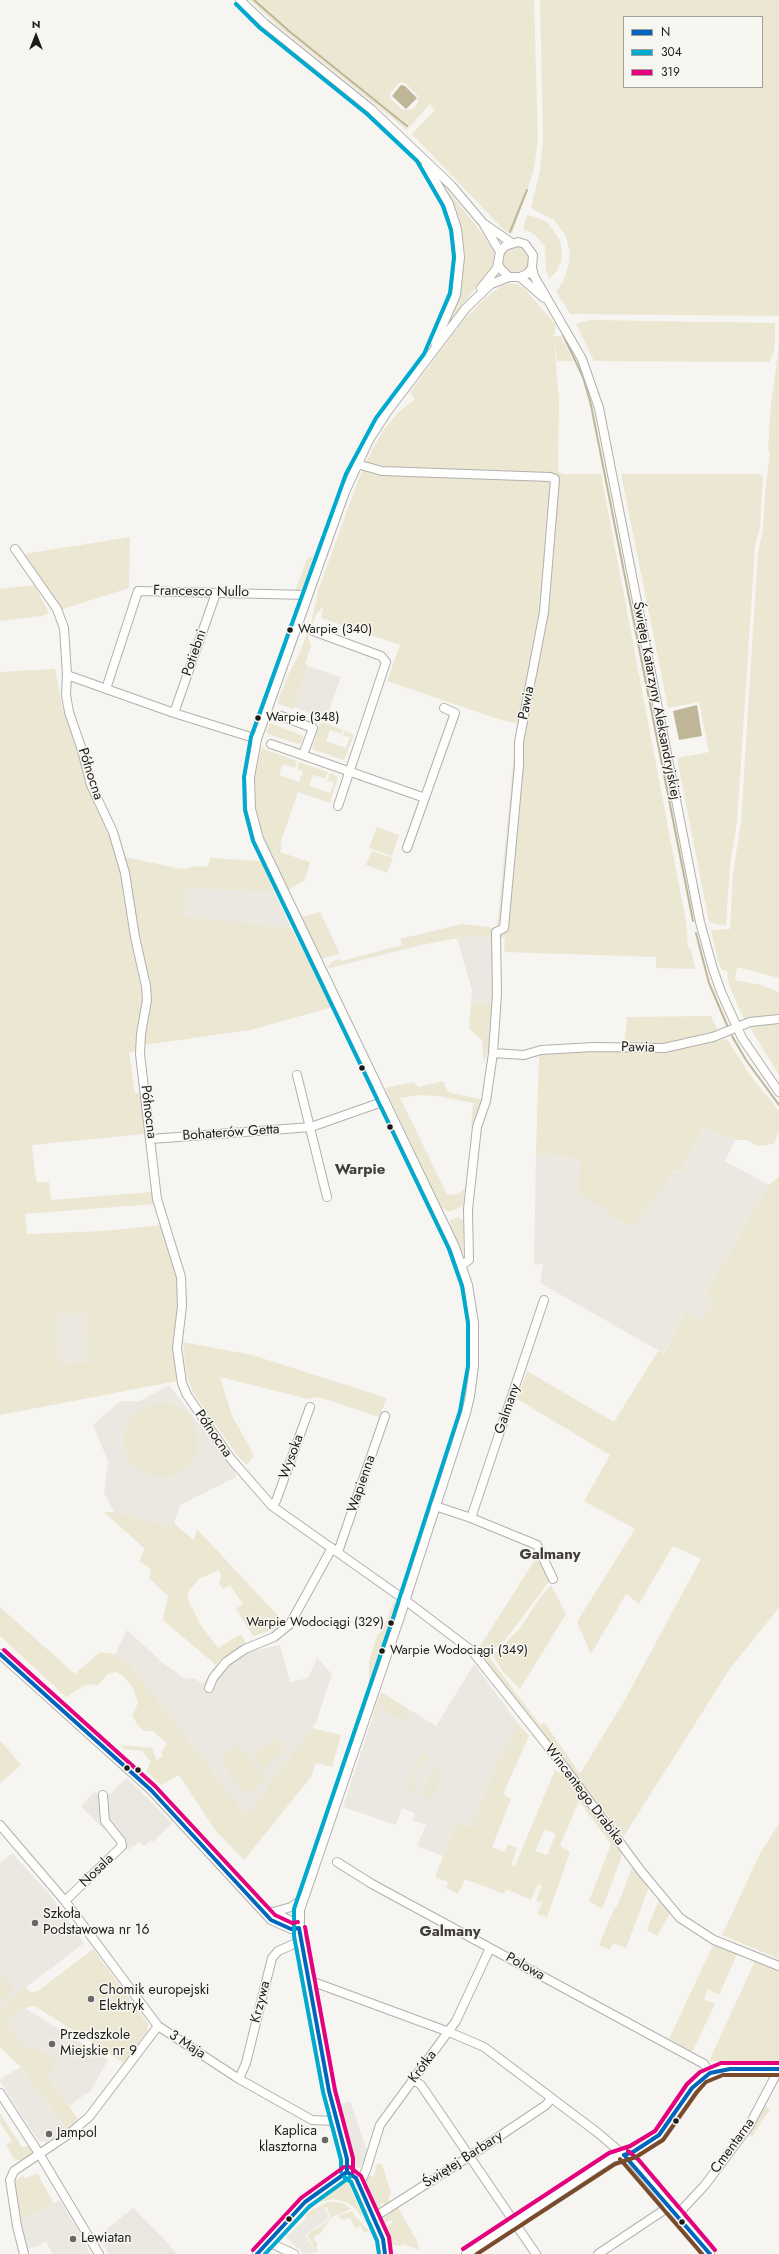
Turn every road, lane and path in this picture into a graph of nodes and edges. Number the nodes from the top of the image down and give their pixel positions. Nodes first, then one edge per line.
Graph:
1 (240, 0) edge
2 (422, 157) junction
3 (483, 223) junction
4 (512, 243) junction
5 (500, 252) junction
6 (498, 263) junction
7 (532, 268) junction
8 (509, 277) junction
9 (520, 277) junction
10 (476, 296) junction
11 (549, 303) junction
12 (429, 357) junction
13 (357, 464) junction
14 (15, 549) dead end
15 (216, 593) junction
16 (308, 595) junction
17 (313, 631) dead end
18 (67, 675) junction
19 (106, 689) junction
20 (444, 708) dead end
21 (174, 713) junction
22 (281, 716) dead end
23 (257, 739) junction
24 (271, 744) dead end
25 (303, 755) junction
26 (349, 771) junction
27 (425, 798) junction
28 (338, 806) dead end
29 (407, 848) dead end
30 (779, 1019) edge
31 (736, 1027) junction
32 (493, 1053) junction
33 (297, 1075) dead end
34 (779, 1092) edge
35 (385, 1101) junction
36 (311, 1127) junction
37 (151, 1139) junction
38 (327, 1197) dead end
39 (462, 1264) junction
40 (544, 1300) dead end
41 (310, 1407) dead end
42 (385, 1416) dead end
43 (272, 1506) junction
44 (434, 1506) junction
45 (471, 1518) junction
46 (335, 1550) junction
47 (553, 1579) dead end
48 (405, 1600) junction
49 (0, 1654) edge
50 (209, 1688) dead end
51 (103, 1796) dead end
52 (0, 1825) edge
53 (337, 1862) dead end
54 (304, 1898) junction
55 (65, 1901) junction
56 (263, 1911) junction
57 (274, 1912) junction
58 (299, 1928) junction
59 (301, 1941) junction
60 (490, 1948) junction
61 (779, 1966) edge
62 (308, 1980) junction
63 (158, 2026) junction
64 (449, 2032) junction
65 (779, 2069) edge
66 (713, 2072) junction
67 (239, 2079) junction
68 (414, 2080) junction
69 (0, 2093) edge
70 (551, 2099) junction
71 (336, 2121) junction
72 (40, 2155) junction
73 (624, 2155) junction
74 (470, 2156) junction
75 (347, 2172) junction
76 (359, 2186) junction
77 (670, 2206) junction
78 (677, 2215) junction
79 (373, 2218) junction
80 (514, 2221) junction
81 (268, 2242) junction
82 (24, 2254) edge
83 (99, 2254) edge
84 (258, 2254) edge
85 (294, 2254) edge
86 (385, 2254) edge
87 (466, 2254) edge
88 (536, 2254) edge
89 (598, 2254) edge
90 (710, 2254) edge

1 - 2 street
2 - 3 street
2 - 12 street
3 - 4 street
3 - 5 street
4 - 5 street
4 - 7 street
5 - 6 street
6 - 8 street
6 - 10 street
7 - 9 street
7 - 11 street, Świętej Katarzyny Aleksandryjskiej
8 - 9 street
8 - 10 street
9 - 11 street, Świętej Katarzyny Aleksandryjskiej
10 - 12 street
11 - 31 street, Świętej Katarzyny Aleksandryjskiej
12 - 13 street
13 - 16 street
13 - 32 street, Pawia
14 - 18 street, Północna
15 - 16 street, Francesco Nullo
15 - 19 street, Francesco Nullo
15 - 21 street, Potiebni
16 - 23 street
17 - 26 street
18 - 19 street
18 - 37 street, Północna
19 - 21 street
20 - 27 street
21 - 23 street
22 - 25 street
23 - 35 street
24 - 25 street
25 - 26 street
26 - 27 street
26 - 28 street
27 - 29 street
30 - 31 street, Pawia
31 - 32 street, Pawia
31 - 34 street, Świętej Katarzyny Aleksandryjskiej
32 - 39 street
33 - 36 street
35 - 36 street, Bohaterów Getta
35 - 39 street
36 - 37 street, Bohaterów Getta
36 - 38 street
37 - 43 street, Północna
39 - 44 street
40 - 45 street, Galmany
41 - 43 street, Wysoka
42 - 46 street, Wapienna
43 - 46 street, Północna
44 - 45 street
44 - 48 street
45 - 47 street
46 - 48 street, Północna
46 - 50 street, Wapienna
48 - 54 street
48 - 61 street, Wincentego Drabika
49 - 56 street
51 - 55 street, Nosala
52 - 55 street, 3 Maja
53 - 60 street, Polowa
54 - 57 street
54 - 58 street
55 - 63 street, 3 Maja
56 - 57 street
56 - 58 street
57 - 58 street
58 - 59 street
59 - 62 street
59 - 67 street, Krzywa
60 - 64 street, Krótka
60 - 66 street, Polowa
62 - 64 street
62 - 71 street
63 - 67 street, 3 Maja
63 - 72 street
64 - 68 street, Krótka
64 - 70 street
65 - 66 street
65 - 78 street, Cmentarna
66 - 73 street
67 - 71 street, 3 Maja
68 - 74 street
68 - 76 street, Krótka
69 - 72 street
70 - 73 street
70 - 74 street, Świętej Barbary
71 - 75 street
72 - 82 street
72 - 83 street
73 - 77 street
73 - 80 street
74 - 79 street, Świętej Barbary
74 - 80 street
75 - 76 street
75 - 81 street
76 - 79 street
77 - 78 street
77 - 89 street
78 - 90 street
79 - 86 street
80 - 87 street
80 - 88 street
81 - 84 street
81 - 85 street

